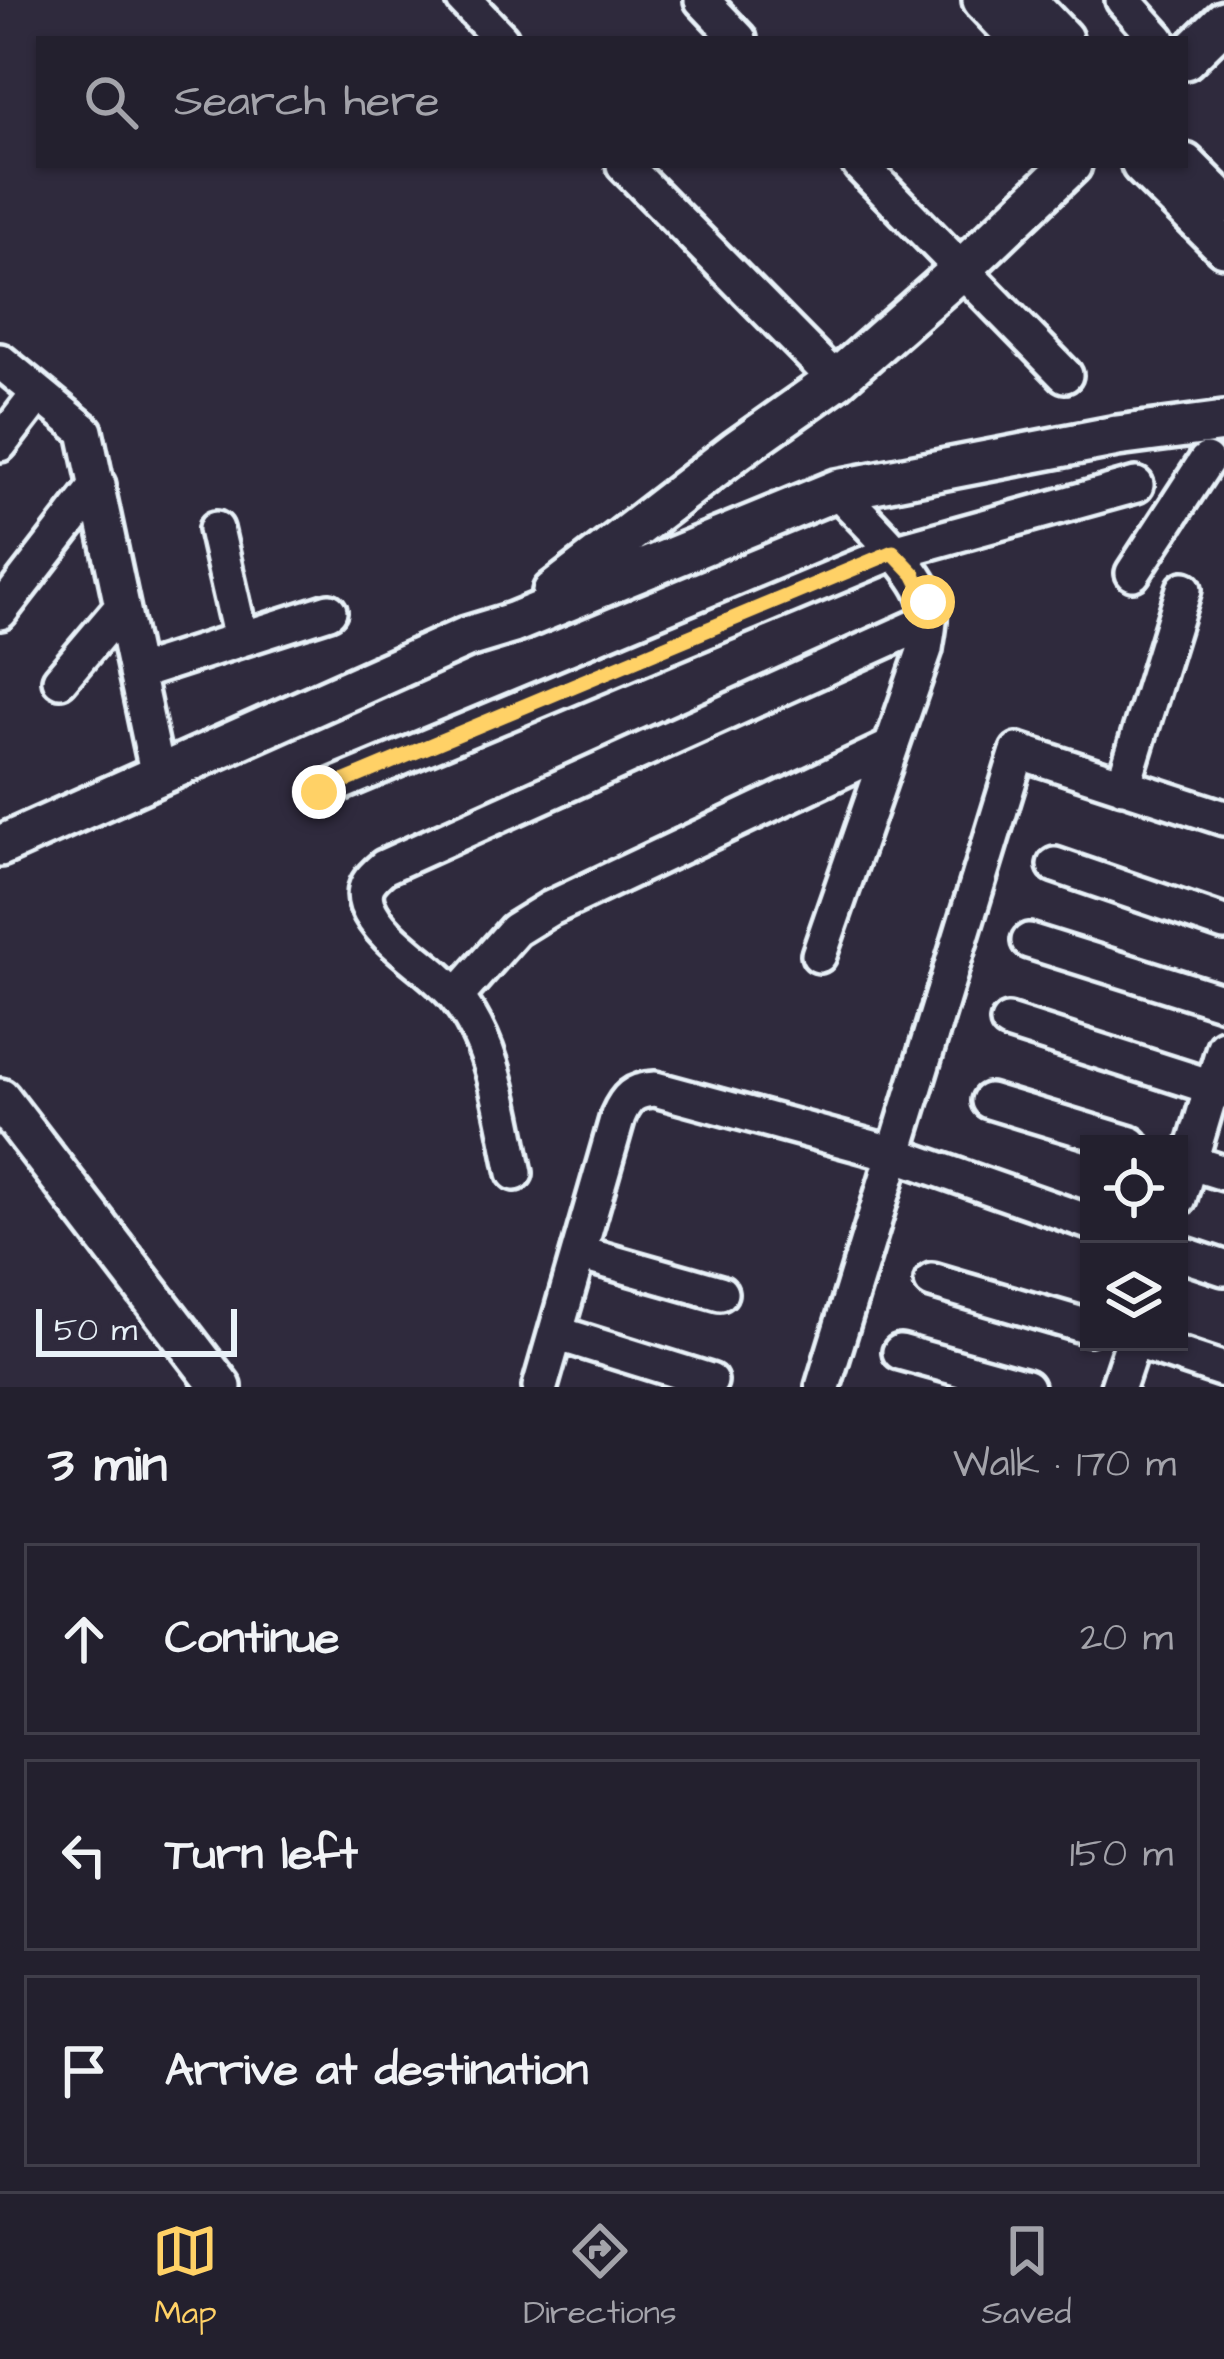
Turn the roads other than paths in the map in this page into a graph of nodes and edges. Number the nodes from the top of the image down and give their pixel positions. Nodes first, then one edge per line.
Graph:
1 (464, 0) edge
2 (702, 0) edge
3 (983, 0) edge
4 (1025, 0) edge
5 (1124, 0) edge
6 (1224, 21) edge
7 (498, 36) edge
8 (736, 36) edge
9 (1017, 36) edge
10 (1059, 36) edge
11 (1156, 36) edge
12 (1188, 56) edge
13 (627, 168) edge
14 (863, 168) edge
15 (1068, 168) edge
16 (1146, 168) edge
17 (1187, 168) edge
18 (1222, 230) edge
19 (962, 269) junction
20 (0, 361) edge
21 (1065, 375) dead end
22 (836, 380) junction
23 (39, 393) junction
24 (1224, 422) edge
25 (1175, 428) junction
26 (0, 444) edge
27 (1215, 471) edge
28 (98, 485) junction
29 (1136, 485) dead end
30 (836, 490) junction
31 (215, 529) dead end
32 (893, 552) junction
33 (1132, 573) dead end
34 (1184, 589) dead end
35 (121, 608) junction
36 (328, 611) dead end
37 (0, 612) edge
38 (929, 621) junction
39 (513, 623) junction
40 (241, 639) junction
41 (136, 673) junction
42 (61, 680) dead end
43 (891, 747) junction
44 (158, 776) junction
45 (1123, 785) junction
46 (319, 792) dead end
47 (1221, 807) edge
48 (0, 846) edge
49 (1055, 866) dead end
50 (1224, 923) edge
51 (1029, 940) dead end
52 (819, 955) dead end
53 (456, 997) junction
54 (1224, 1002) edge
55 (1008, 1022) dead end
56 (1224, 1047) edge
57 (1218, 1090) edge
58 (0, 1099) edge
59 (989, 1101) dead end
60 (1101, 1135) edge
61 (1188, 1152) edge
62 (895, 1154) junction
63 (1188, 1161) edge
64 (515, 1173) dead end
65 (1224, 1173) edge
66 (1080, 1219) edge
67 (579, 1253) junction
68 (1188, 1256) edge
69 (1224, 1268) edge
70 (932, 1281) dead end
71 (720, 1293) dead end
72 (1080, 1324) edge
73 (556, 1333) junction
74 (1132, 1351) edge
75 (1164, 1351) edge
76 (900, 1352) dead end
77 (1224, 1370) edge
78 (710, 1381) dead end
79 (221, 1387) edge
80 (540, 1387) edge
81 (823, 1387) edge
82 (1026, 1387) edge
83 (1118, 1387) edge

1 - 7 street
2 - 8 street
3 - 9 street
4 - 10 street
5 - 11 street
6 - 12 street
13 - 22 street
14 - 19 street
15 - 19 street
16 - 18 street
17 - 18 street
19 - 21 street
19 - 22 street
20 - 23 street
22 - 39 street
23 - 26 street
23 - 28 street
24 - 25 street
25 - 27 street
25 - 30 street
27 - 33 street
28 - 35 street
28 - 37 street
29 - 32 street
30 - 32 street
30 - 39 street
31 - 40 street
32 - 38 street
32 - 46 street
34 - 45 street
35 - 41 street
35 - 42 street
36 - 40 street
38 - 43 street
38 - 53 street
39 - 44 street
40 - 41 street
41 - 44 street
43 - 52 street
43 - 53 street
44 - 48 street
45 - 47 street
45 - 62 street
49 - 50 street
51 - 54 street
53 - 64 street
55 - 57 street
56 - 57 street
57 - 61 street
58 - 79 street
59 - 60 street
62 - 66 street
62 - 67 street
62 - 81 street
63 - 65 street
67 - 71 street
67 - 73 street
68 - 69 street
70 - 72 street
73 - 78 street
73 - 80 street
74 - 83 street
75 - 77 street
76 - 82 street

